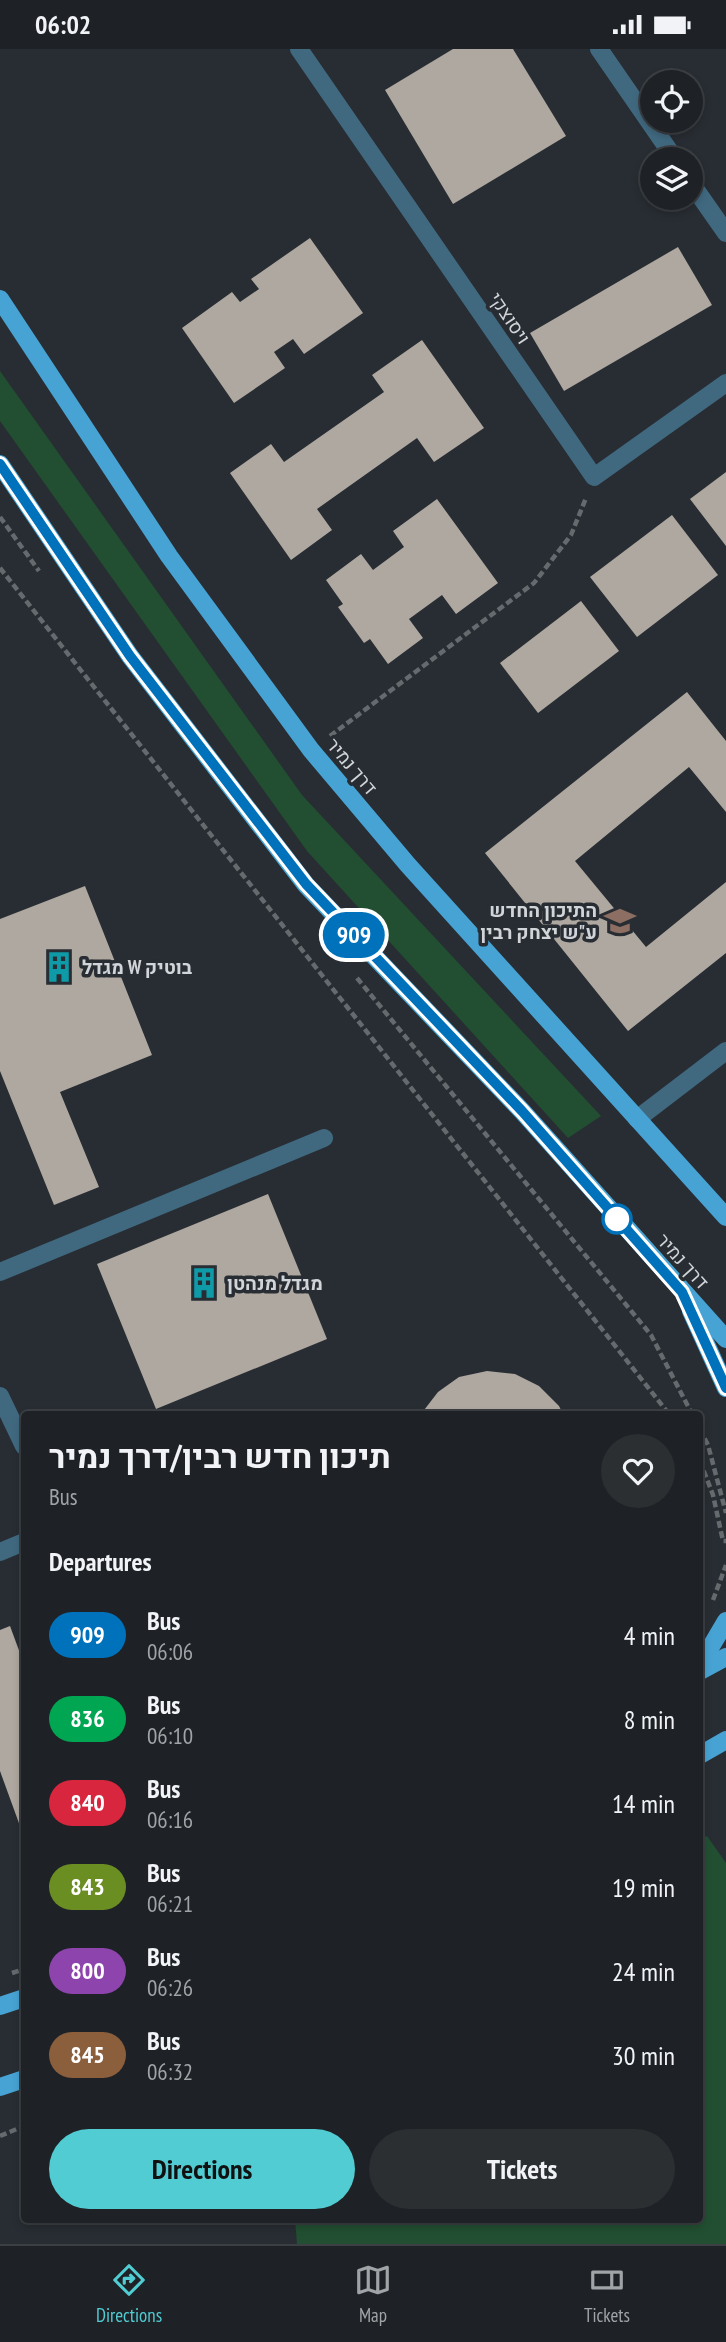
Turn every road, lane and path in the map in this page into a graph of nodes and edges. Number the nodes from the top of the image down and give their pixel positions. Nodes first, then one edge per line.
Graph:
1 (299, 49) edge
2 (599, 49) edge
3 (667, 147) edge
4 (703, 200) edge
5 (726, 233) edge
6 (0, 299) edge
7 (726, 383) edge
8 (0, 464) edge
9 (594, 477) junction
10 (0, 568) edge
11 (311, 750) junction
12 (726, 1051) edge
13 (637, 1119) junction
14 (324, 1138) dead end
15 (726, 1217) edge
16 (0, 1272) edge
17 (682, 1292) junction
18 (726, 1339) edge
19 (726, 1388) edge
20 (0, 1396) edge
21 (667, 1411) edge
22 (703, 1435) edge
23 (21, 1440) edge
24 (703, 1469) edge
25 (726, 1513) edge
26 (726, 1541) edge
27 (21, 1543) edge
28 (0, 1552) edge
29 (726, 1565) edge
30 (706, 1611) dead end
31 (726, 1621) edge
32 (726, 1657) edge
33 (703, 1660) edge
34 (703, 1669) edge
35 (726, 1740) edge
36 (703, 1753) edge
37 (21, 1999) edge
38 (0, 2006) edge
39 (21, 2080) edge
40 (0, 2087) edge
41 (21, 2127) edge
42 (0, 2136) edge

1 - 9 street, ויסוצקי
2 - 3 street
4 - 5 street
6 - 11 main road, דרך נמיר
7 - 9 street
8 - 17 main road, דרך נמיר
9 - 11 path
10 - 21 path
11 - 13 main road, דרך נמיר
12 - 13 street
13 - 15 main road, דרך נמיר
14 - 16 street
17 - 18 main road, דרך נמיר
17 - 19 main road
20 - 23 street
22 - 25 path
24 - 26 path
27 - 28 street
29 - 30 path
31 - 33 main road
32 - 34 main road
35 - 36 main road
37 - 38 main road
39 - 40 main road
41 - 42 path

